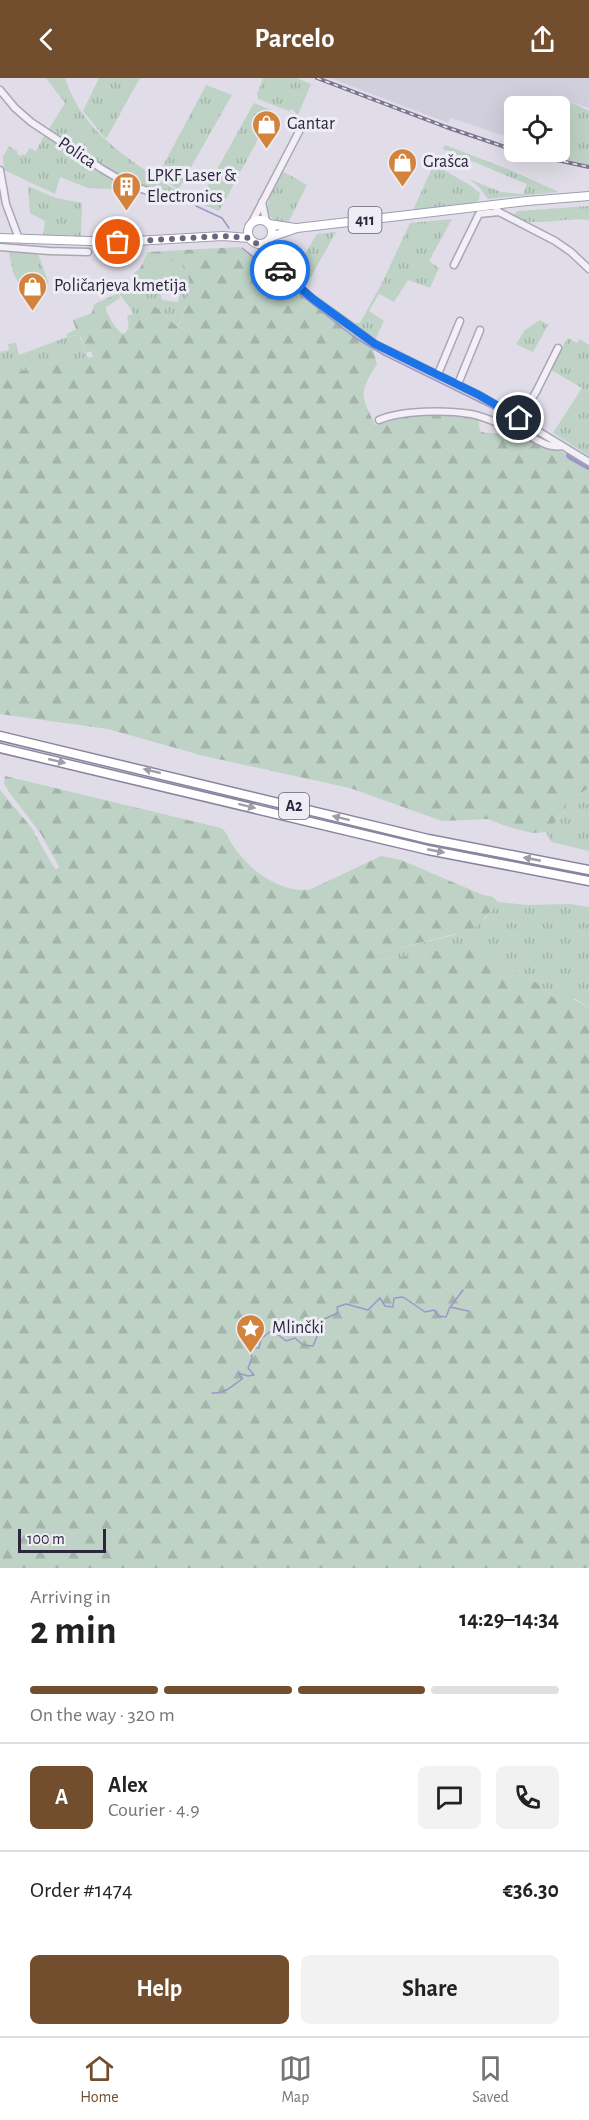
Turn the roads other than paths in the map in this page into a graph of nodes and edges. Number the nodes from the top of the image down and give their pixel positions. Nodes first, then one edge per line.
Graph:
1 (0, 90) edge
2 (304, 122) dead end
3 (0, 170) edge
4 (589, 196) edge
5 (166, 198) dead end
6 (262, 201) junction
7 (497, 208) junction
8 (268, 223) junction
9 (250, 226) junction
10 (297, 228) junction
11 (223, 236) junction
12 (271, 237) junction
13 (0, 238) edge
14 (249, 238) junction
15 (19, 239) junction
16 (261, 244) junction
17 (0, 247) edge
18 (88, 252) dead end
19 (454, 265) dead end
20 (589, 269) edge
21 (460, 321) dead end
22 (480, 330) dead end
23 (558, 348) dead end
24 (438, 374) junction
25 (458, 384) junction
26 (519, 418) junction
27 (379, 420) dead end
28 (563, 446) junction
29 (589, 462) edge
30 (0, 736) edge
31 (0, 748) edge
32 (589, 870) edge
33 (589, 881) edge

1 - 5 street, Polica
2 - 6 street
3 - 15 street
4 - 7 main road, 411
6 - 8 street
6 - 9 street
7 - 10 main road, 411
7 - 19 street
7 - 20 street
8 - 9 main road, 411
8 - 10 main road, 411
8 - 12 main road
9 - 11 main road, 411
9 - 14 main road
10 - 12 main road, 411
11 - 14 main road, 411
11 - 15 main road, 411
12 - 16 main road, 411
13 - 15 main road, 411
14 - 16 main road, 411
16 - 24 street
17 - 18 street
21 - 24 street
22 - 25 street
23 - 26 street
24 - 25 street
25 - 26 street
26 - 28 street
27 - 28 street
28 - 29 street
32 -> 30 highway, A2
31 -> 33 highway, A2

